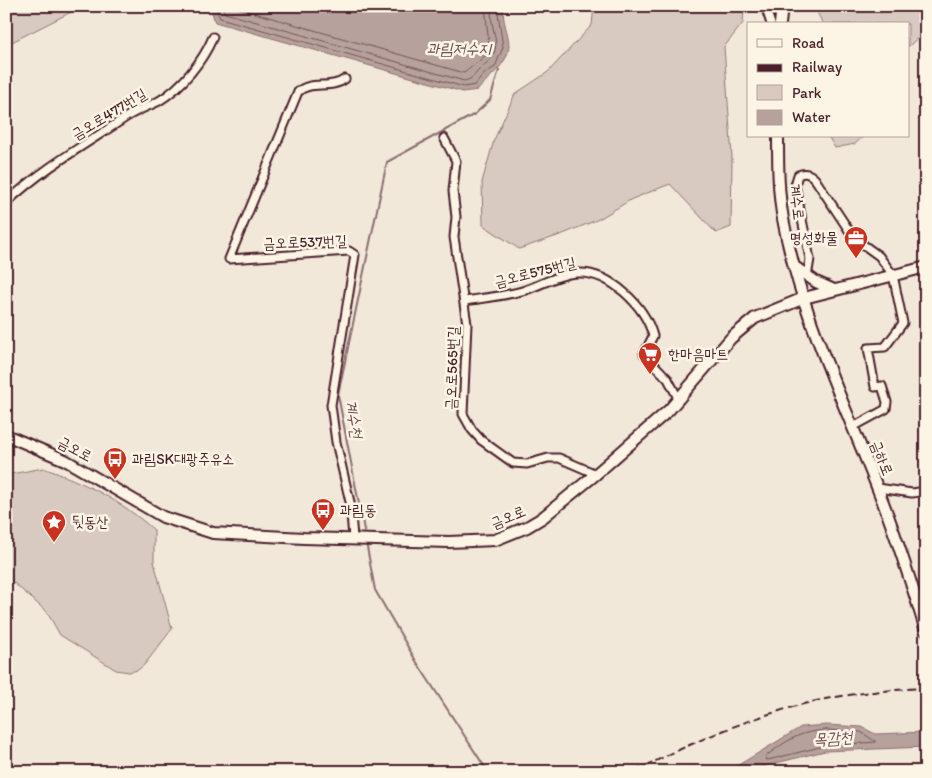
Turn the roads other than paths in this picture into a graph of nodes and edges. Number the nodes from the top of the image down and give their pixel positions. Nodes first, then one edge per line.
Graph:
1 (765, 6) edge
2 (782, 6) edge
3 (770, 22) edge
4 (780, 22) edge
5 (212, 37) dead end
6 (345, 79) dead end
7 (444, 138) dead end
8 (778, 138) edge
9 (6, 203) edge
10 (795, 267) junction
11 (926, 267) edge
12 (893, 275) junction
13 (807, 277) junction
14 (834, 290) junction
15 (804, 298) junction
16 (465, 301) junction
17 (679, 400) junction
18 (853, 427) junction
19 (6, 435) edge
20 (596, 474) junction
21 (878, 488) junction
22 (926, 491) edge
23 (355, 538) junction
24 (926, 631) edge

1 - 3 street
2 - 4 main road
5 - 9 street, 금오로477번길
6 - 23 street, 금오로537번길
7 - 16 street, 금오로565번길
8 - 10 main road, 계수로
10 - 13 main road
10 - 15 main road, 계수로
11 - 12 main road, 금오로
12 - 13 street
12 - 14 main road, 금오로
12 - 18 street
13 - 14 main road
14 - 15 main road, 금오로
15 - 17 main road, 금오로
15 - 18 main road, 금하로
16 - 17 street, 금오로575번길
16 - 20 street, 금오로565번길
17 - 20 main road, 금오로
18 - 21 main road, 금하로
19 - 23 main road, 금오로
20 - 23 main road, 금오로
21 - 22 street
21 - 24 main road, 금하로

